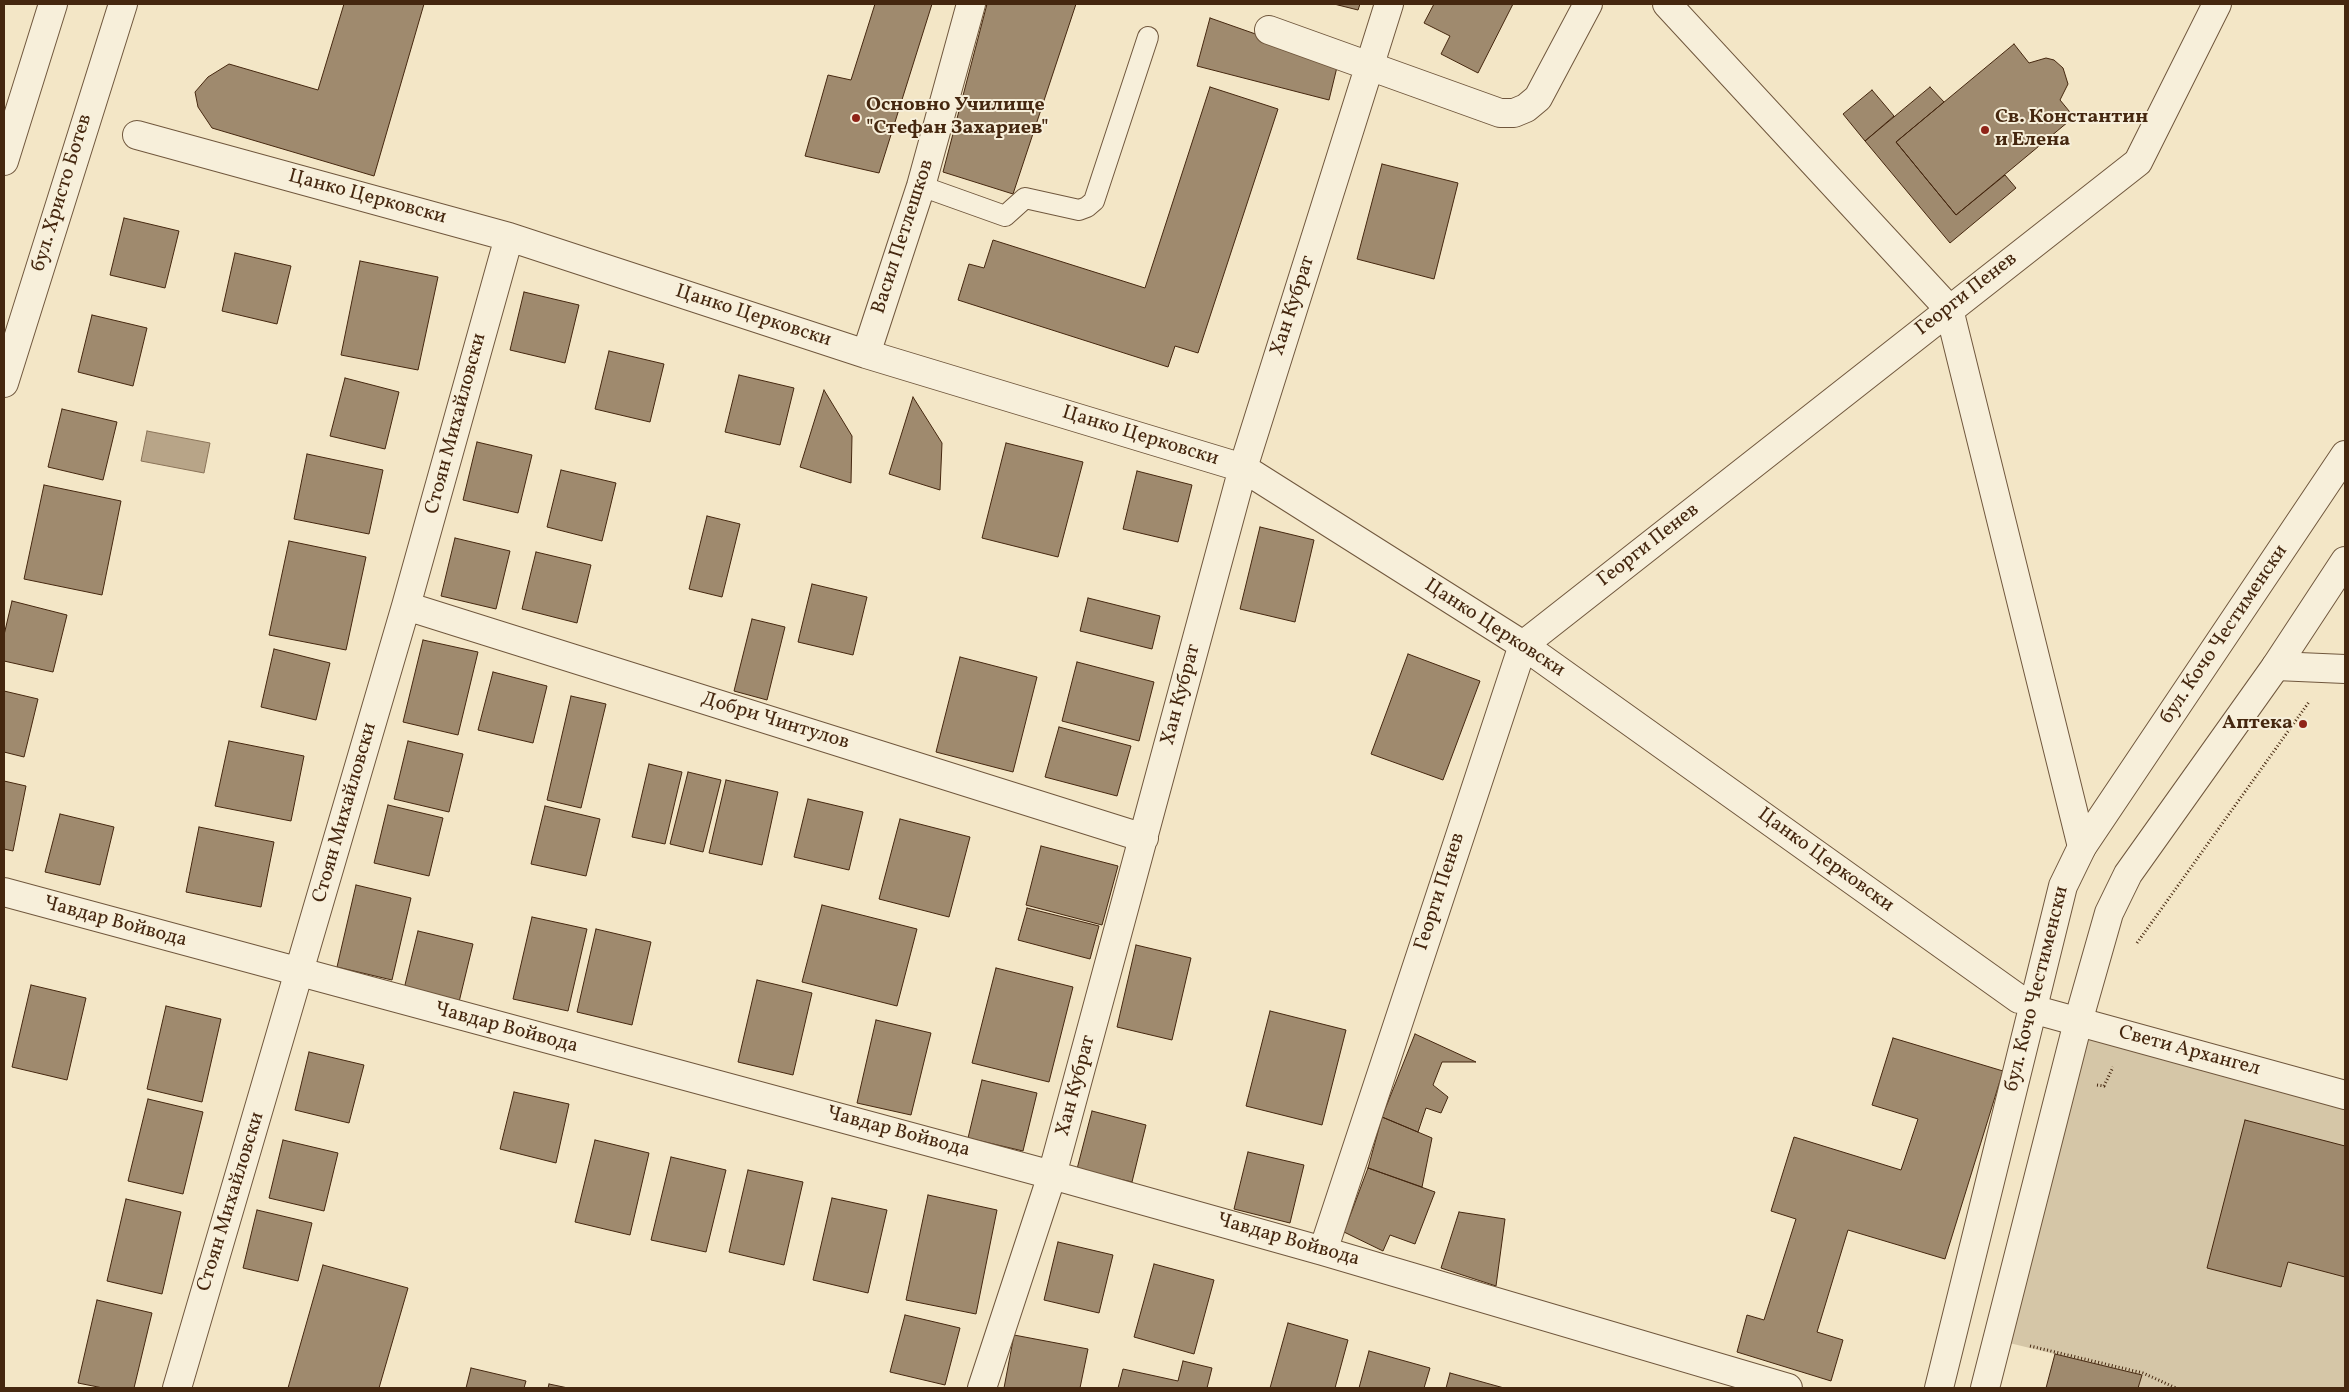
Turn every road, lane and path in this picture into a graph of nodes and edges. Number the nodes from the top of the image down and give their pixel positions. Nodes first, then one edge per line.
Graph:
1 (52, 4) edge
2 (124, 4) edge
3 (971, 4) edge
4 (1389, 4) edge
5 (1588, 4) edge
6 (1668, 4) edge
7 (2217, 4) edge
8 (1269, 30) dead end
9 (1148, 37) dead end
10 (1370, 65) junction
11 (136, 135) dead end
12 (4, 161) edge
13 (922, 186) junction
14 (509, 237) junction
15 (1949, 309) junction
16 (866, 354) junction
17 (4, 383) edge
18 (2345, 455) edge
19 (1243, 468) junction
20 (2345, 561) edge
21 (406, 606) junction
22 (1523, 645) junction
23 (2276, 666) junction
24 (2339, 669) edge
25 (1144, 838) junction
26 (2082, 847) junction
27 (4, 892) edge
28 (2134, 947) dead end
29 (300, 973) junction
30 (2026, 1004) junction
31 (2078, 1022) junction
32 (2127, 1035) junction
33 (2064, 1080) junction
34 (2345, 1095) edge
35 (1052, 1175) junction
36 (1323, 1251) junction
37 (1997, 1340) junction
38 (177, 1388) edge
39 (982, 1388) edge
40 (1788, 1388) edge
41 (1939, 1388) edge
42 (1985, 1388) edge
43 (2176, 1388) edge

1 - 12 street
2 - 17 street, бул. Христо Ботев
3 - 13 street, Васил Петлешков
4 - 10 street, Хан Кубрат
5 - 10 street
6 - 15 street
7 - 15 street, Георги Пенев
8 - 10 street
9 - 13 lane
10 - 19 street, Хан Кубрат
11 - 14 street, Цанко Церковски
13 - 16 street, Васил Петлешков
14 - 16 street, Цанко Церковски
14 - 21 street, Стоян Михайловски
15 - 22 street, Георги Пенев
15 - 26 street
16 - 19 street, Цанко Церковски
18 - 26 street, бул. Кочо Честименски
19 - 22 street, Цанко Церковски
19 - 25 street, Хан Кубрат
20 - 23 street
21 - 25 street, Добри Чинтулов
21 - 29 street, Стоян Михайловски
22 - 30 street, Цанко Церковски
22 - 36 street, Георги Пенев
23 - 24 street
23 - 31 street
24 - 28 path
25 - 35 street, Хан Кубрат
26 - 30 street, бул. Кочо Честименски
27 - 29 street, Чавдар Войвода
29 - 35 street, Чавдар Войвода
29 - 38 street, Стоян Михайловски
30 - 31 street, Свети Архангел
30 - 41 street, бул. Кочо Честименски
31 - 32 street, Свети Архангел
31 - 33 street
32 - 33 path
32 - 34 street, Свети Архангел
33 - 37 street
35 - 36 street, Чавдар Войвода
35 - 39 street, Хан Кубрат
36 - 40 street, Чавдар Войвода
37 - 42 street
37 - 43 path

